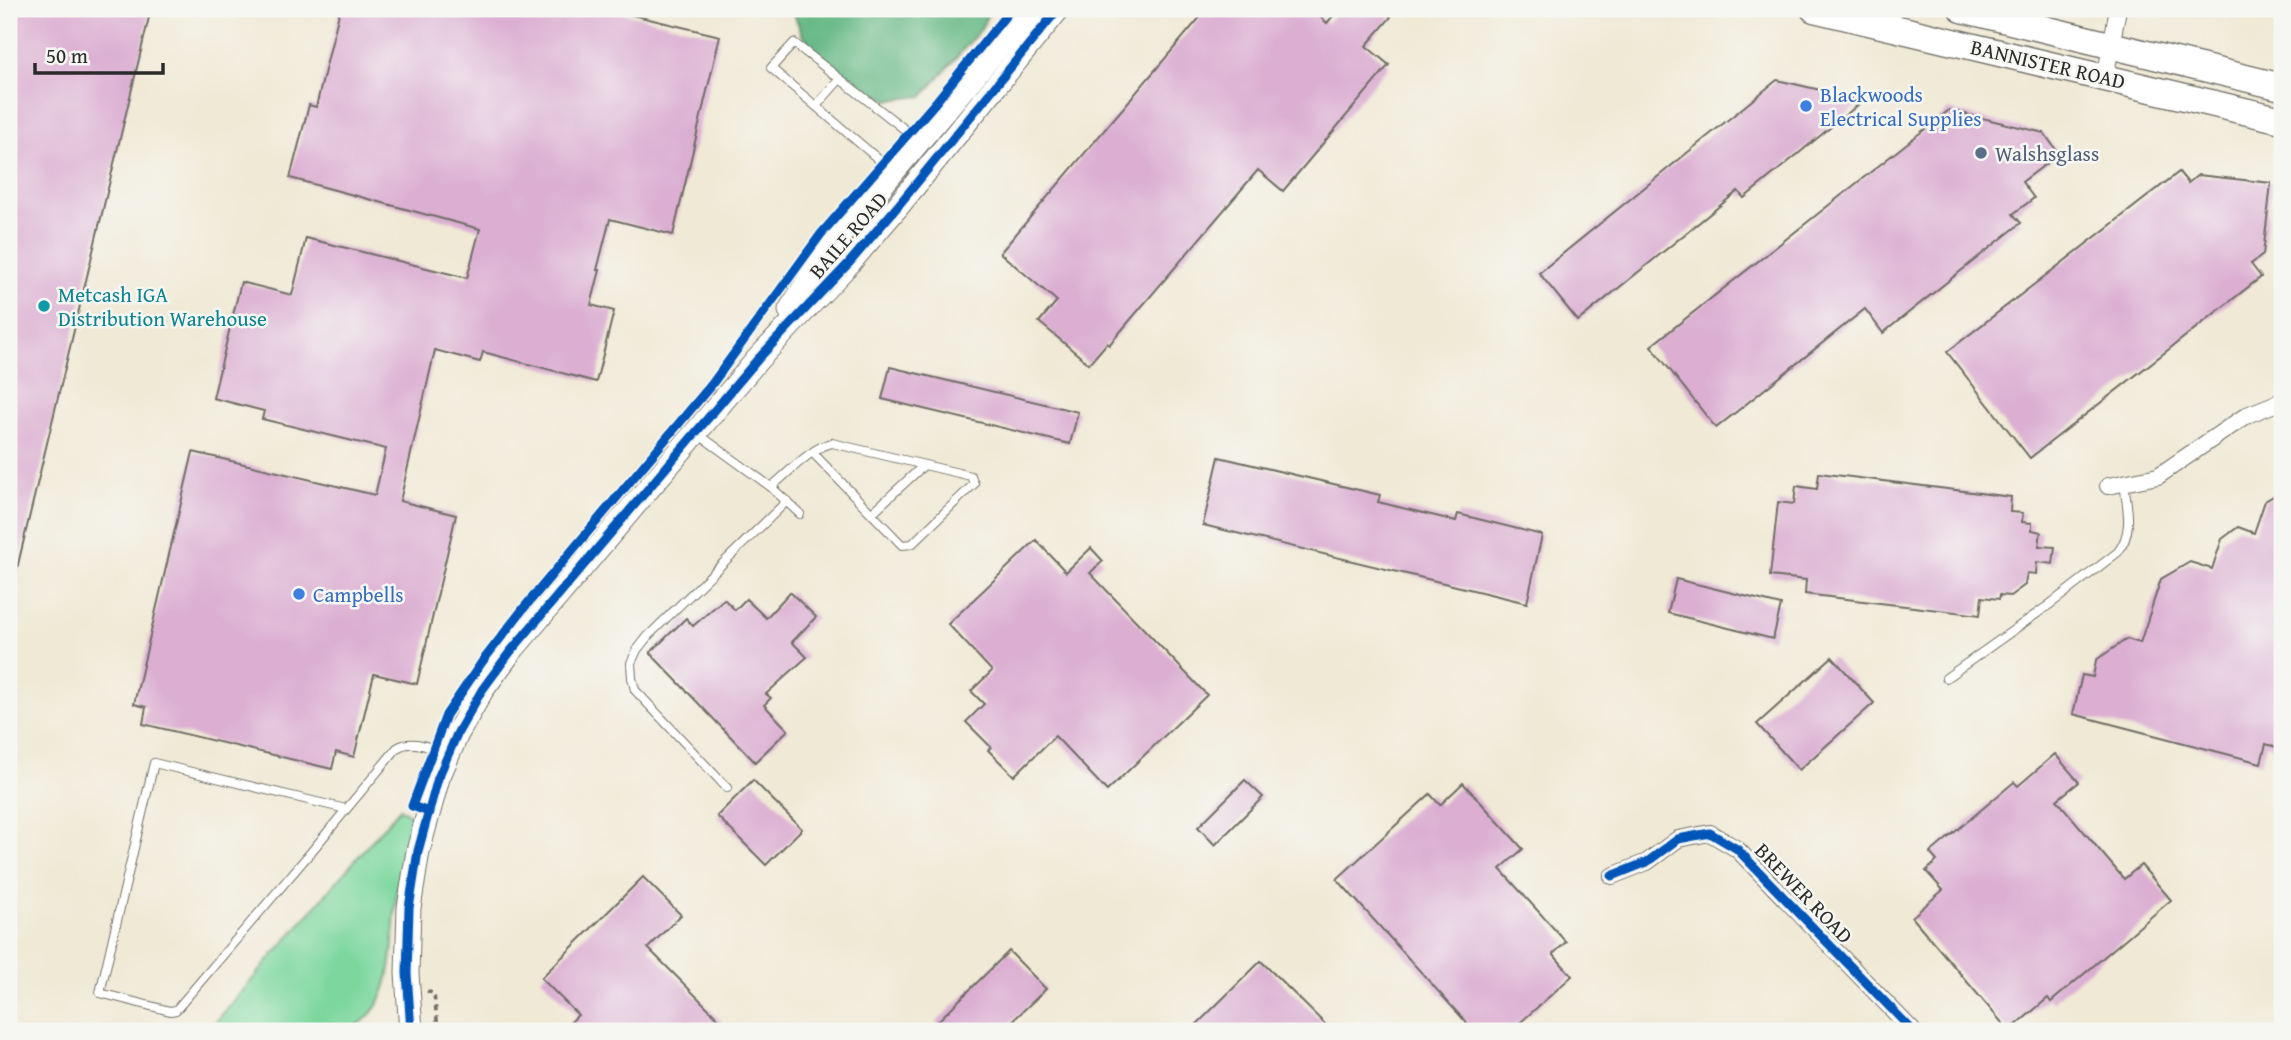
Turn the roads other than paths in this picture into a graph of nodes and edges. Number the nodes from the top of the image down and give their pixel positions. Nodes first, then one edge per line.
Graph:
1 (1030, 9) edge
2 (1058, 9) edge
3 (1814, 9) edge
4 (1962, 9) edge
5 (2118, 9) edge
6 (2111, 45) junction
7 (2105, 78) junction
8 (839, 80) junction
9 (2282, 87) edge
10 (816, 106) junction
11 (2282, 120) edge
12 (928, 148) junction
13 (893, 171) junction
14 (912, 186) junction
15 (758, 359) junction
16 (2282, 401) edge
17 (696, 432) junction
18 (813, 453) junction
19 (924, 465) junction
20 (2124, 483) junction
21 (2108, 486) dead end
22 (771, 487) junction
23 (787, 502) junction
24 (872, 513) junction
25 (800, 514) dead end
26 (1946, 678) dead end
27 (449, 754) junction
28 (727, 788) dead end
29 (346, 809) junction
30 (1612, 876) dead end
31 (411, 1031) edge
32 (1913, 1031) edge

1 - 12 street, BAILE ROAD
2 - 12 street, BAILE ROAD
3 - 7 main road, BANNISTER ROAD
4 - 6 main road, BANNISTER ROAD
5 - 6 street
6 - 7 street
6 - 9 main road, BANNISTER ROAD
7 - 11 main road, BANNISTER ROAD
8 - 10 lane
8 - 10 lane
8 - 12 lane
10 - 13 lane
12 - 13 street, BAILE ROAD
12 - 14 street, BAILE ROAD
13 - 14 street
13 - 15 street, BAILE ROAD
14 - 15 street, BAILE ROAD
15 - 17 street, BAILE ROAD
16 - 20 street
17 - 22 lane
17 - 27 street, BAILE ROAD
18 - 19 lane
18 - 22 lane
18 - 24 lane
19 - 24 lane
19 - 24 lane
20 - 21 street
20 - 26 lane
22 - 23 lane
23 - 25 lane
23 - 28 lane
27 - 29 lane
27 - 31 street, BAILE ROAD
29 - 29 lane
30 - 32 street, BREWER ROAD

